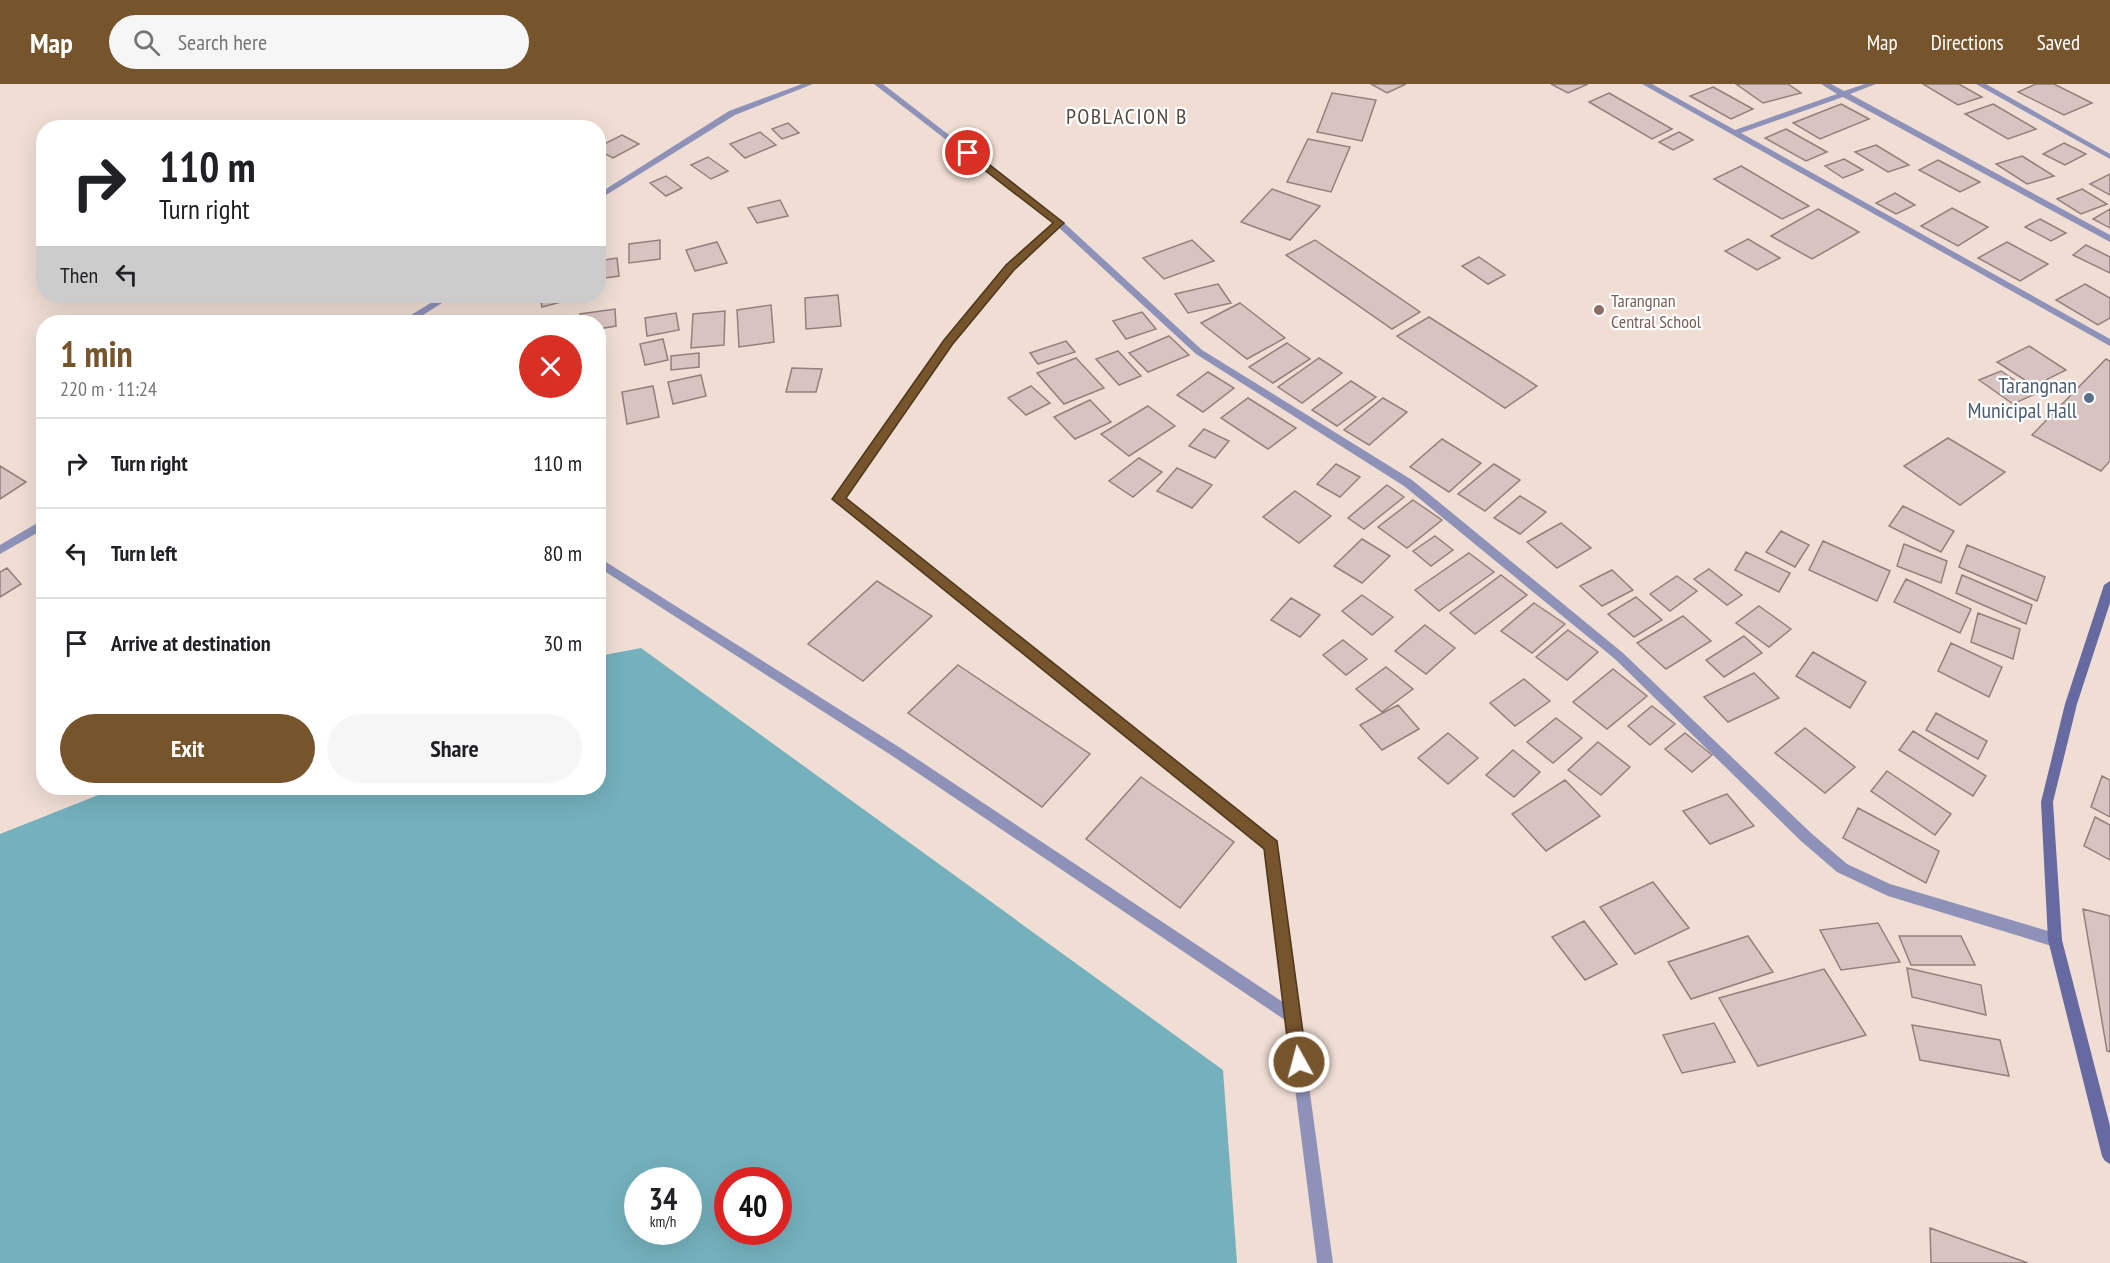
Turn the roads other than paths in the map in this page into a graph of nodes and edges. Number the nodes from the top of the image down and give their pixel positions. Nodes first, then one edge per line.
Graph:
1 (809, 84) edge
2 (878, 84) edge
3 (1646, 84) edge
4 (1825, 84) edge
5 (1872, 84) edge
6 (1980, 84) edge
7 (1844, 94) junction
8 (1734, 134) junction
9 (2110, 157) edge
10 (606, 193) edge
11 (1059, 223) junction
12 (2110, 238) edge
13 (437, 303) edge
14 (417, 315) edge
15 (2110, 343) edge
16 (36, 528) edge
17 (0, 550) edge
18 (606, 566) edge
19 (2110, 585) edge
20 (2055, 940) junction
21 (1293, 1017) junction
22 (2110, 1156) edge
23 (1324, 1263) edge

1 - 10 street
2 - 11 street
3 - 8 street
4 - 7 street
5 - 7 street
6 - 9 street
7 - 8 street
7 - 12 street
8 - 15 street
11 - 20 street
11 - 21 street
13 - 14 street
16 - 17 street
18 - 21 street
19 - 20 main road
20 - 22 main road
21 - 23 street

